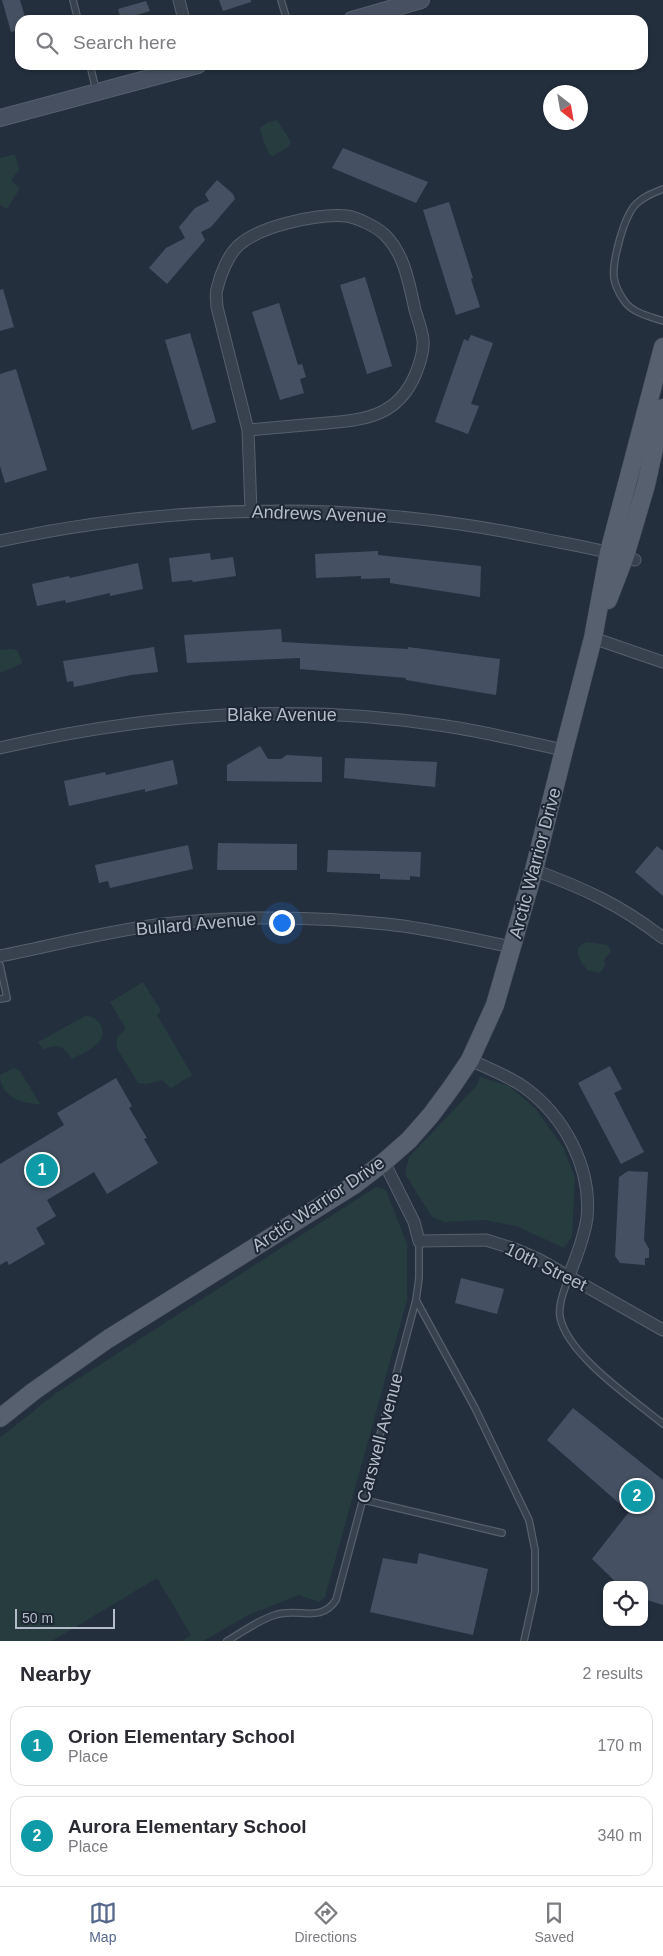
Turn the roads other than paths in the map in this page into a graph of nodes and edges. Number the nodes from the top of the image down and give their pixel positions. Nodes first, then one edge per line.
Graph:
1 (73, 0) edge
2 (179, 0) edge
3 (281, 0) edge
4 (421, 0) edge
5 (390, 4) edge
6 (77, 15) edge
7 (183, 15) edge
8 (286, 15) edge
9 (364, 15) edge
10 (91, 70) edge
11 (178, 70) edge
12 (97, 92) junction
13 (0, 117) edge
14 (663, 189) edge
15 (663, 321) edge
16 (663, 347) edge
17 (663, 408) edge
18 (248, 430) junction
19 (251, 511) junction
20 (0, 541) edge
21 (623, 556) junction
22 (593, 638) junction
23 (663, 662) edge
24 (0, 748) edge
25 (564, 750) junction
26 (534, 870) junction
27 (663, 938) edge
28 (512, 947) junction
29 (0, 956) edge
30 (0, 965) edge
31 (0, 999) edge
32 (470, 1060) junction
33 (384, 1162) junction
34 (419, 1241) junction
35 (569, 1276) junction
36 (416, 1300) junction
37 (663, 1330) edge
38 (1, 1413) edge
39 (663, 1424) edge
40 (364, 1500) junction
41 (502, 1533) dead end
42 (227, 1641) edge
43 (524, 1641) edge

1 - 6 lane
2 - 7 street
3 - 8 lane
4 - 5 street
5 - 9 street
10 - 12 lane
11 - 12 street
12 - 13 street
14 - 15 lane
16 - 21 main road, Arctic Warrior Drive
17 - 21 main road, Arctic Warrior Drive
18 - 18 street
18 - 19 street
19 - 20 street, Andrews Avenue
19 - 21 street, Andrews Avenue
21 - 22 main road, Arctic Warrior Drive
22 - 23 street
22 - 25 main road, Arctic Warrior Drive
24 - 25 street, Blake Avenue
25 - 26 main road, Arctic Warrior Drive
26 - 27 street
26 - 28 main road, Arctic Warrior Drive
28 - 29 street, Bullard Avenue
28 - 32 main road, Arctic Warrior Drive
30 - 31 lane
32 - 33 main road, Arctic Warrior Drive
32 - 35 street
33 - 34 street, Carswell Avenue
33 - 38 main road, Arctic Warrior Drive
34 - 35 street, 10th Street
34 - 36 lane, Carswell Avenue
35 - 37 street, 10th Street
35 - 39 lane
36 - 40 lane, Carswell Avenue
36 - 43 lane
40 - 41 lane
40 - 42 lane, Carswell Avenue

